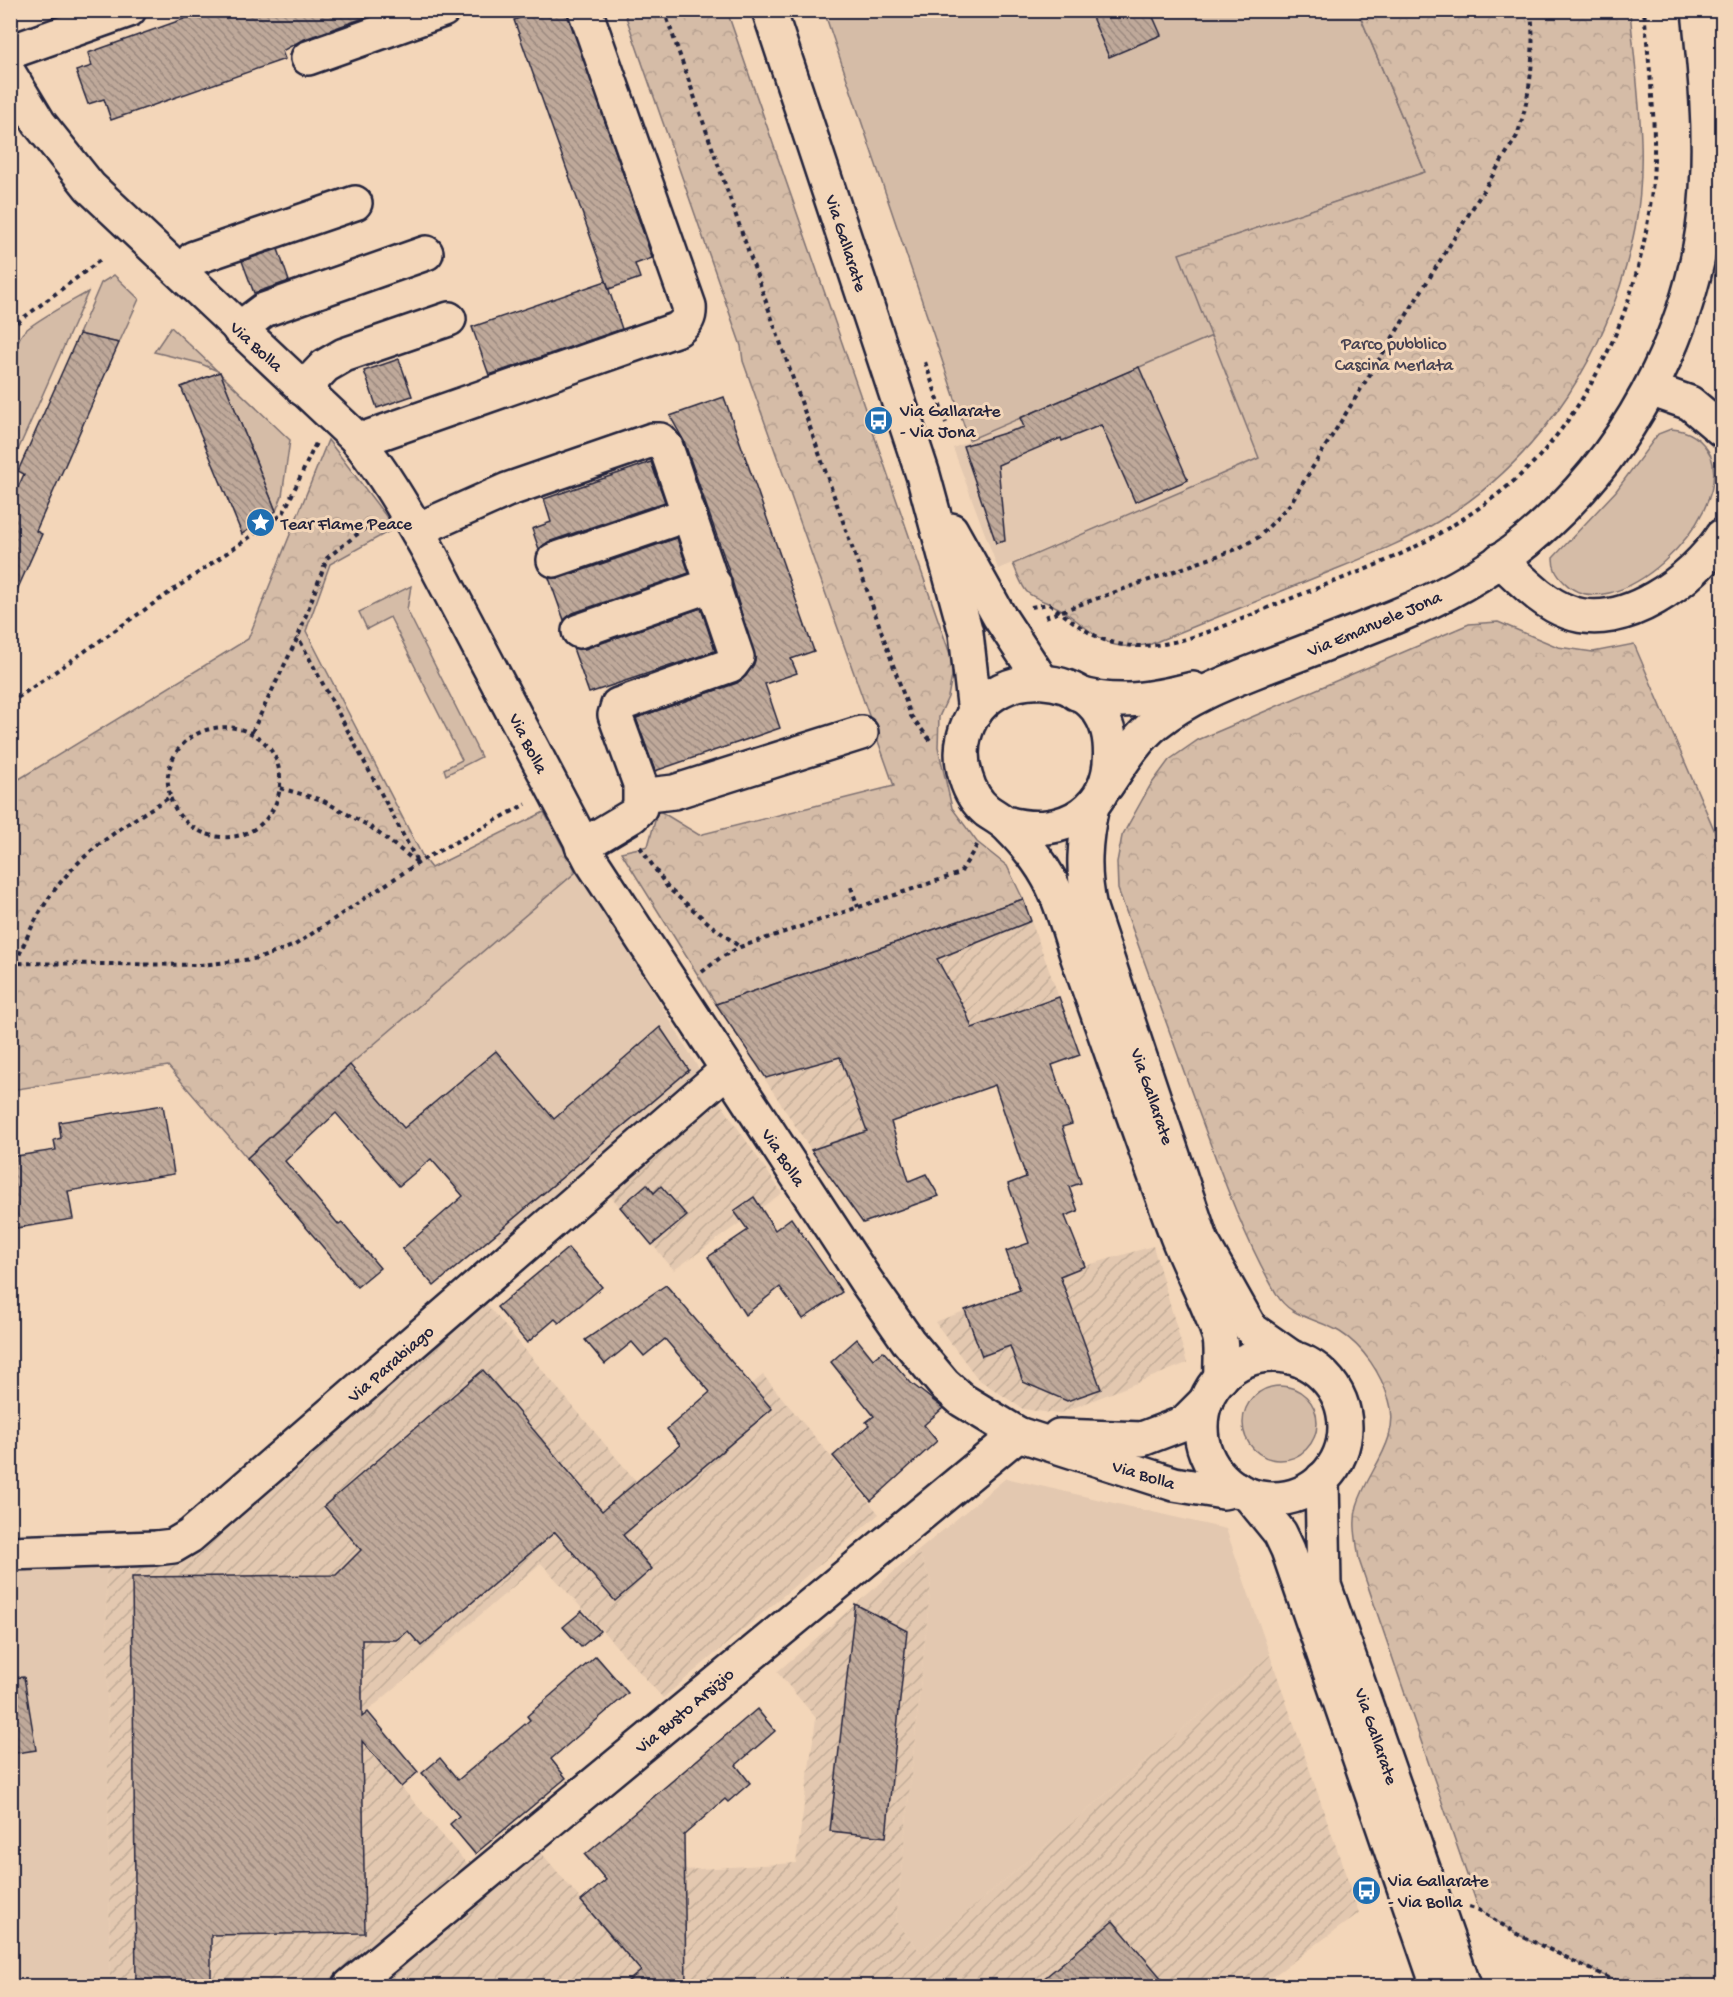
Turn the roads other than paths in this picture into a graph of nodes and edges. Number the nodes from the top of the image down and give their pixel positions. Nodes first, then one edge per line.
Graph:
1 (129, 10) edge
2 (443, 10) edge
3 (585, 10) edge
4 (769, 10) edge
5 (1699, 10) edge
6 (10, 52) edge
7 (308, 58) dead end
8 (10, 75) edge
9 (355, 203) dead end
10 (426, 253) dead end
11 (194, 258) dead end
12 (449, 319) dead end
13 (239, 329) junction
14 (303, 389) junction
15 (1650, 389) junction
16 (1722, 430) edge
17 (358, 441) junction
18 (923, 475) junction
19 (689, 514) junction
20 (417, 530) junction
21 (1721, 542) edge
22 (554, 560) dead end
23 (1500, 560) junction
24 (714, 584) junction
25 (579, 631) dead end
26 (1244, 676) junction
27 (1041, 680) junction
28 (1076, 693) junction
29 (975, 713) junction
30 (861, 733) dead end
31 (1099, 796) junction
32 (632, 811) junction
33 (993, 832) junction
34 (582, 846) junction
35 (727, 1070) junction
36 (1291, 1357) junction
37 (1213, 1390) junction
38 (1018, 1434) junction
39 (1322, 1479) junction
40 (1243, 1492) junction
41 (10, 1553) edge
42 (350, 1986) edge
43 (1438, 1986) edge
44 (1464, 1986) edge

1 - 6 street
2 - 7 street
3 - 17 street
4 - 18 street, Via Gallarate
5 - 15 street, Via Emanuele Jona
8 - 13 street, Via Bolla
9 - 11 street
10 - 13 street
12 - 14 street
13 - 14 street, Via Bolla
14 - 17 street, Via Bolla
15 - 16 street
15 - 23 street, Via Emanuele Jona
17 - 20 street, Via Bolla
18 - 27 street, Via Gallarate
18 - 29 street, Via Gallarate
19 - 20 street
19 - 22 street
19 - 24 street
20 - 34 street, Via Bolla
21 - 23 street
23 - 26 street, Via Emanuele Jona
24 - 25 street
24 - 32 street
26 - 28 street, Via Emanuele Jona
26 - 31 street, Via Emanuele Jona
27 - 28 street, Via Gallarate
27 - 29 street, Via Gallarate
28 - 31 street, Via Gallarate
29 - 33 street, Via Gallarate
30 - 32 street
31 - 33 street, Via Gallarate
31 - 36 street, Via Gallarate
32 - 34 street
33 - 37 street, Via Gallarate
34 - 35 street, Via Bolla
35 - 38 street, Via Bolla
35 - 41 street, Via Parabiago
36 - 37 street, Via Gallarate
36 - 39 street, Via Gallarate
37 - 38 street, Via Bolla
37 - 40 street, Via Gallarate
38 - 40 street, Via Bolla
38 - 42 street, Via Busto Arsizio
39 - 40 street, Via Gallarate
39 - 44 street, Via Gallarate
40 - 43 street, Via Gallarate

